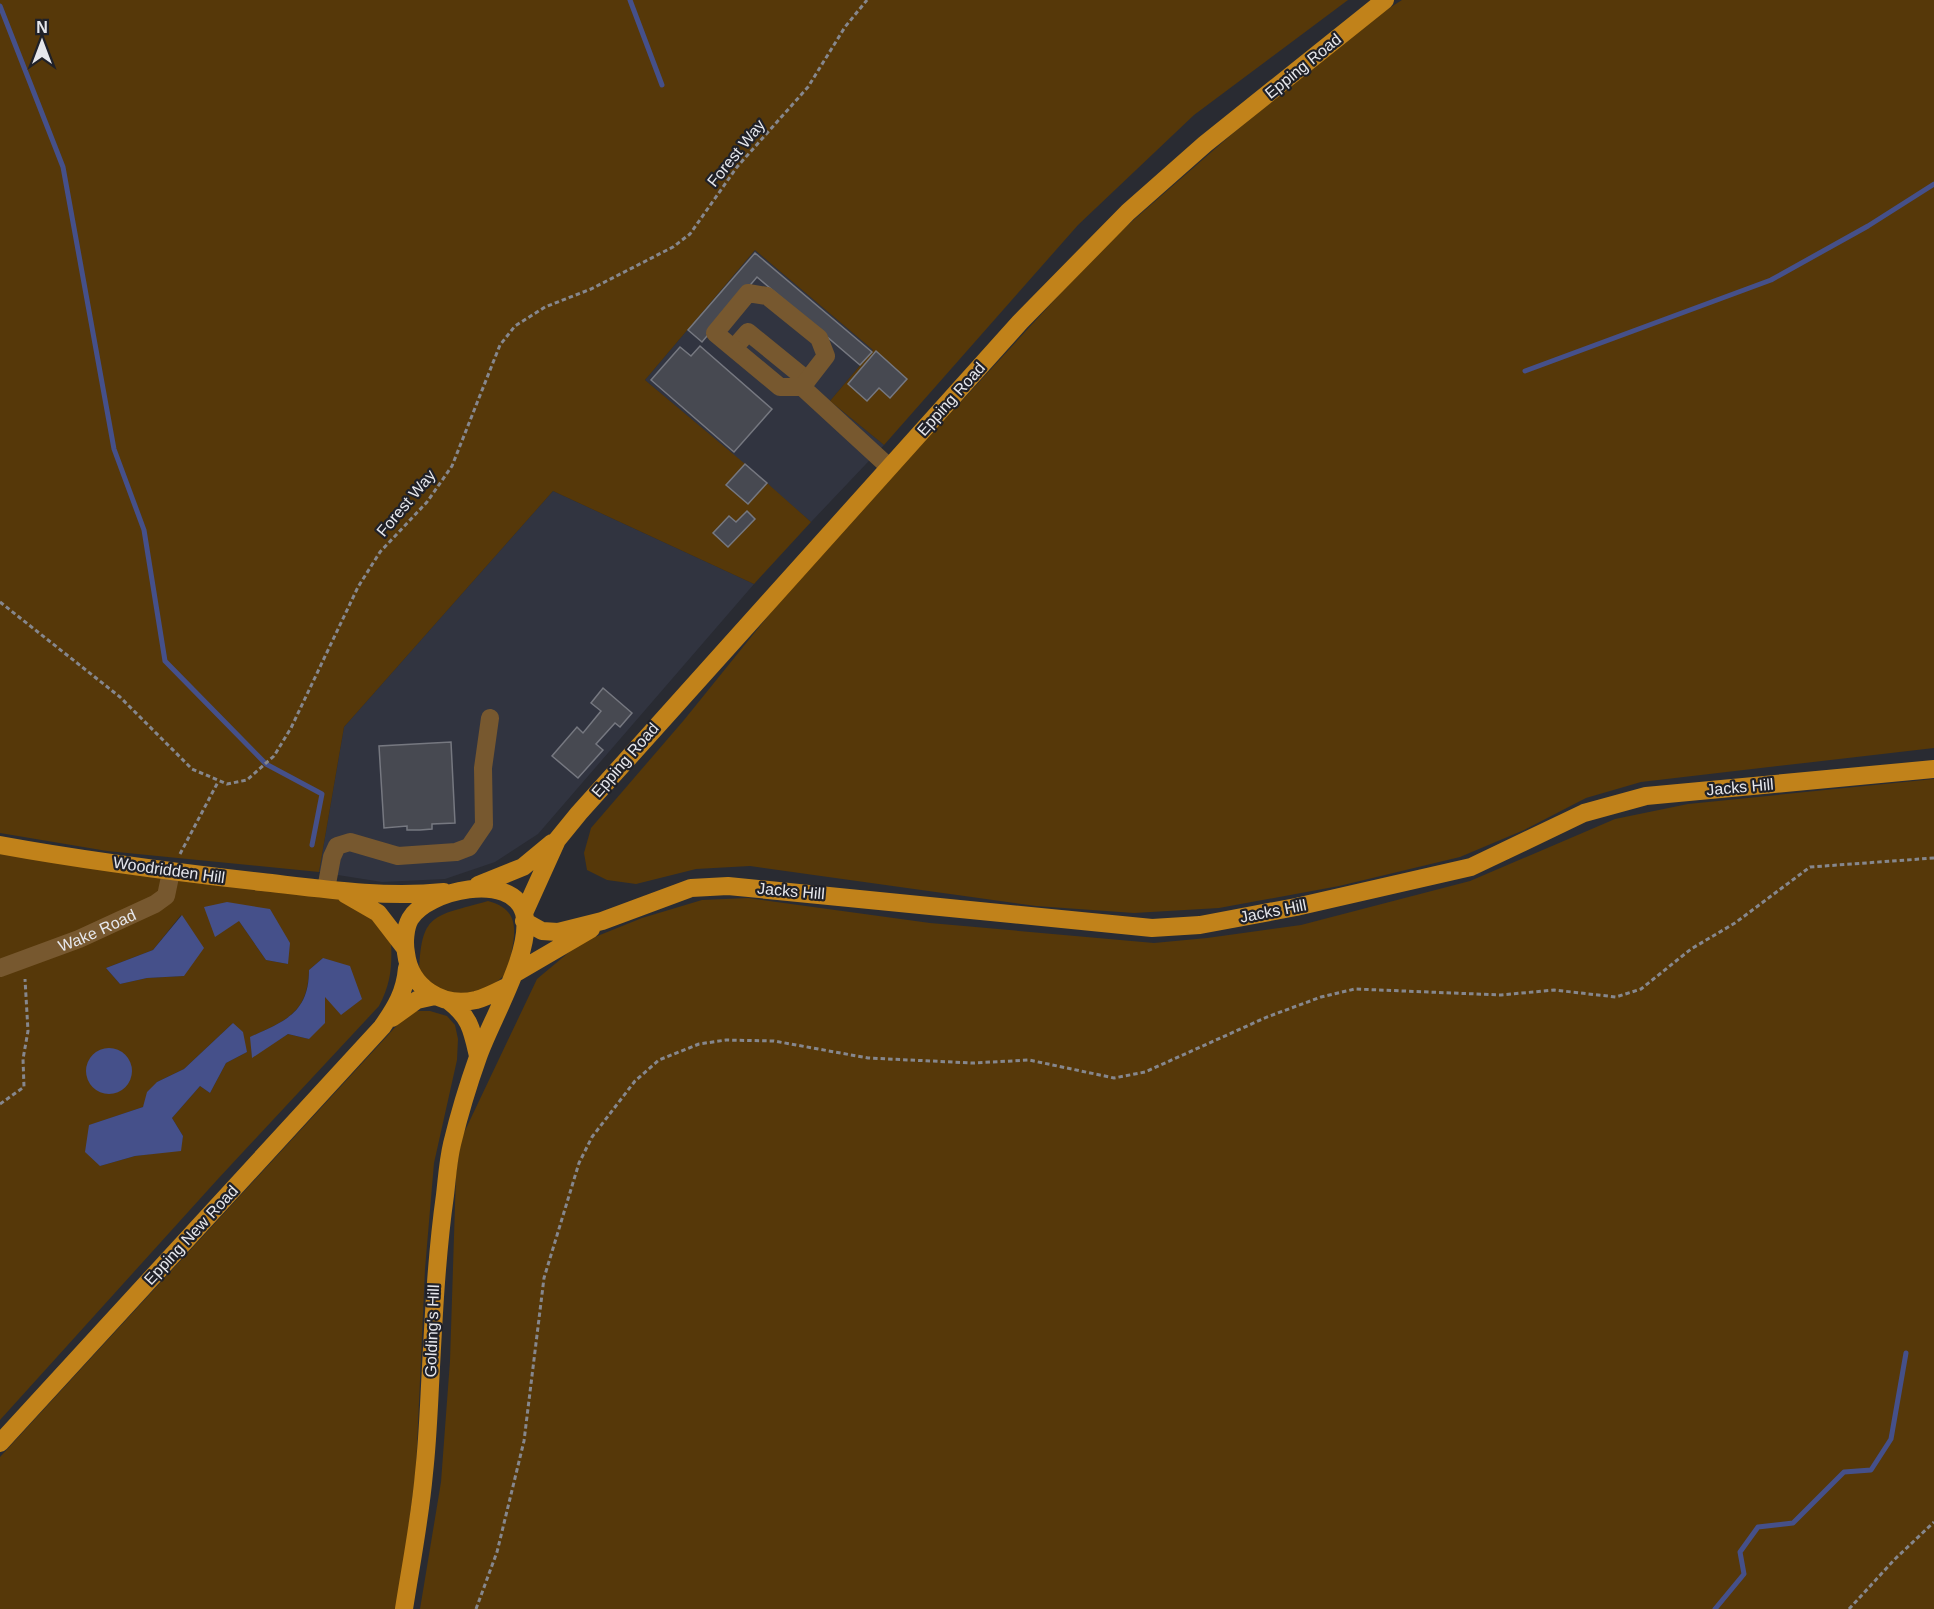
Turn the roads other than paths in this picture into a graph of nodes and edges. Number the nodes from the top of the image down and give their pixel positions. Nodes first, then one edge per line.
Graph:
1 (1385, 0) edge
2 (804, 383) junction
3 (889, 467) junction
4 (490, 718) dead end
5 (1934, 769) edge
6 (557, 840) junction
7 (0, 845) edge
8 (171, 872) junction
9 (332, 890) junction
10 (460, 890) junction
11 (524, 917) junction
12 (602, 921) junction
13 (405, 948) junction
14 (0, 968) edge
15 (408, 968) junction
16 (511, 980) junction
17 (442, 998) junction
18 (382, 1026) junction
19 (478, 1056) junction
20 (0, 1443) edge
21 (404, 1609) edge

1 - 3 main road, Epping Road
2 - 2 street
2 - 3 street
3 - 6 main road, Epping Road
4 - 9 street
5 - 12 main road, Jacks Hill
6 - 10 main road, Epping Road
6 - 11 main road, Epping Road
7 - 8 main road, Woodridden Hill
8 - 9 main road, Woodridden Hill
8 - 14 street, Wake Road
9 - 10 main road, Woodridden Hill
9 - 13 main road, Woodridden Hill
10 - 11 main road
10 - 13 main road
11 - 12 main road
11 - 16 main road
12 - 16 main road
13 - 15 main road
15 - 17 main road
15 - 18 main road, Epping New Road
16 - 17 main road
16 - 19 main road, Golding's Hill
17 - 18 main road, Epping New Road
17 - 19 main road, Golding's Hill
18 - 20 main road, Epping New Road
19 - 21 main road, Golding's Hill

